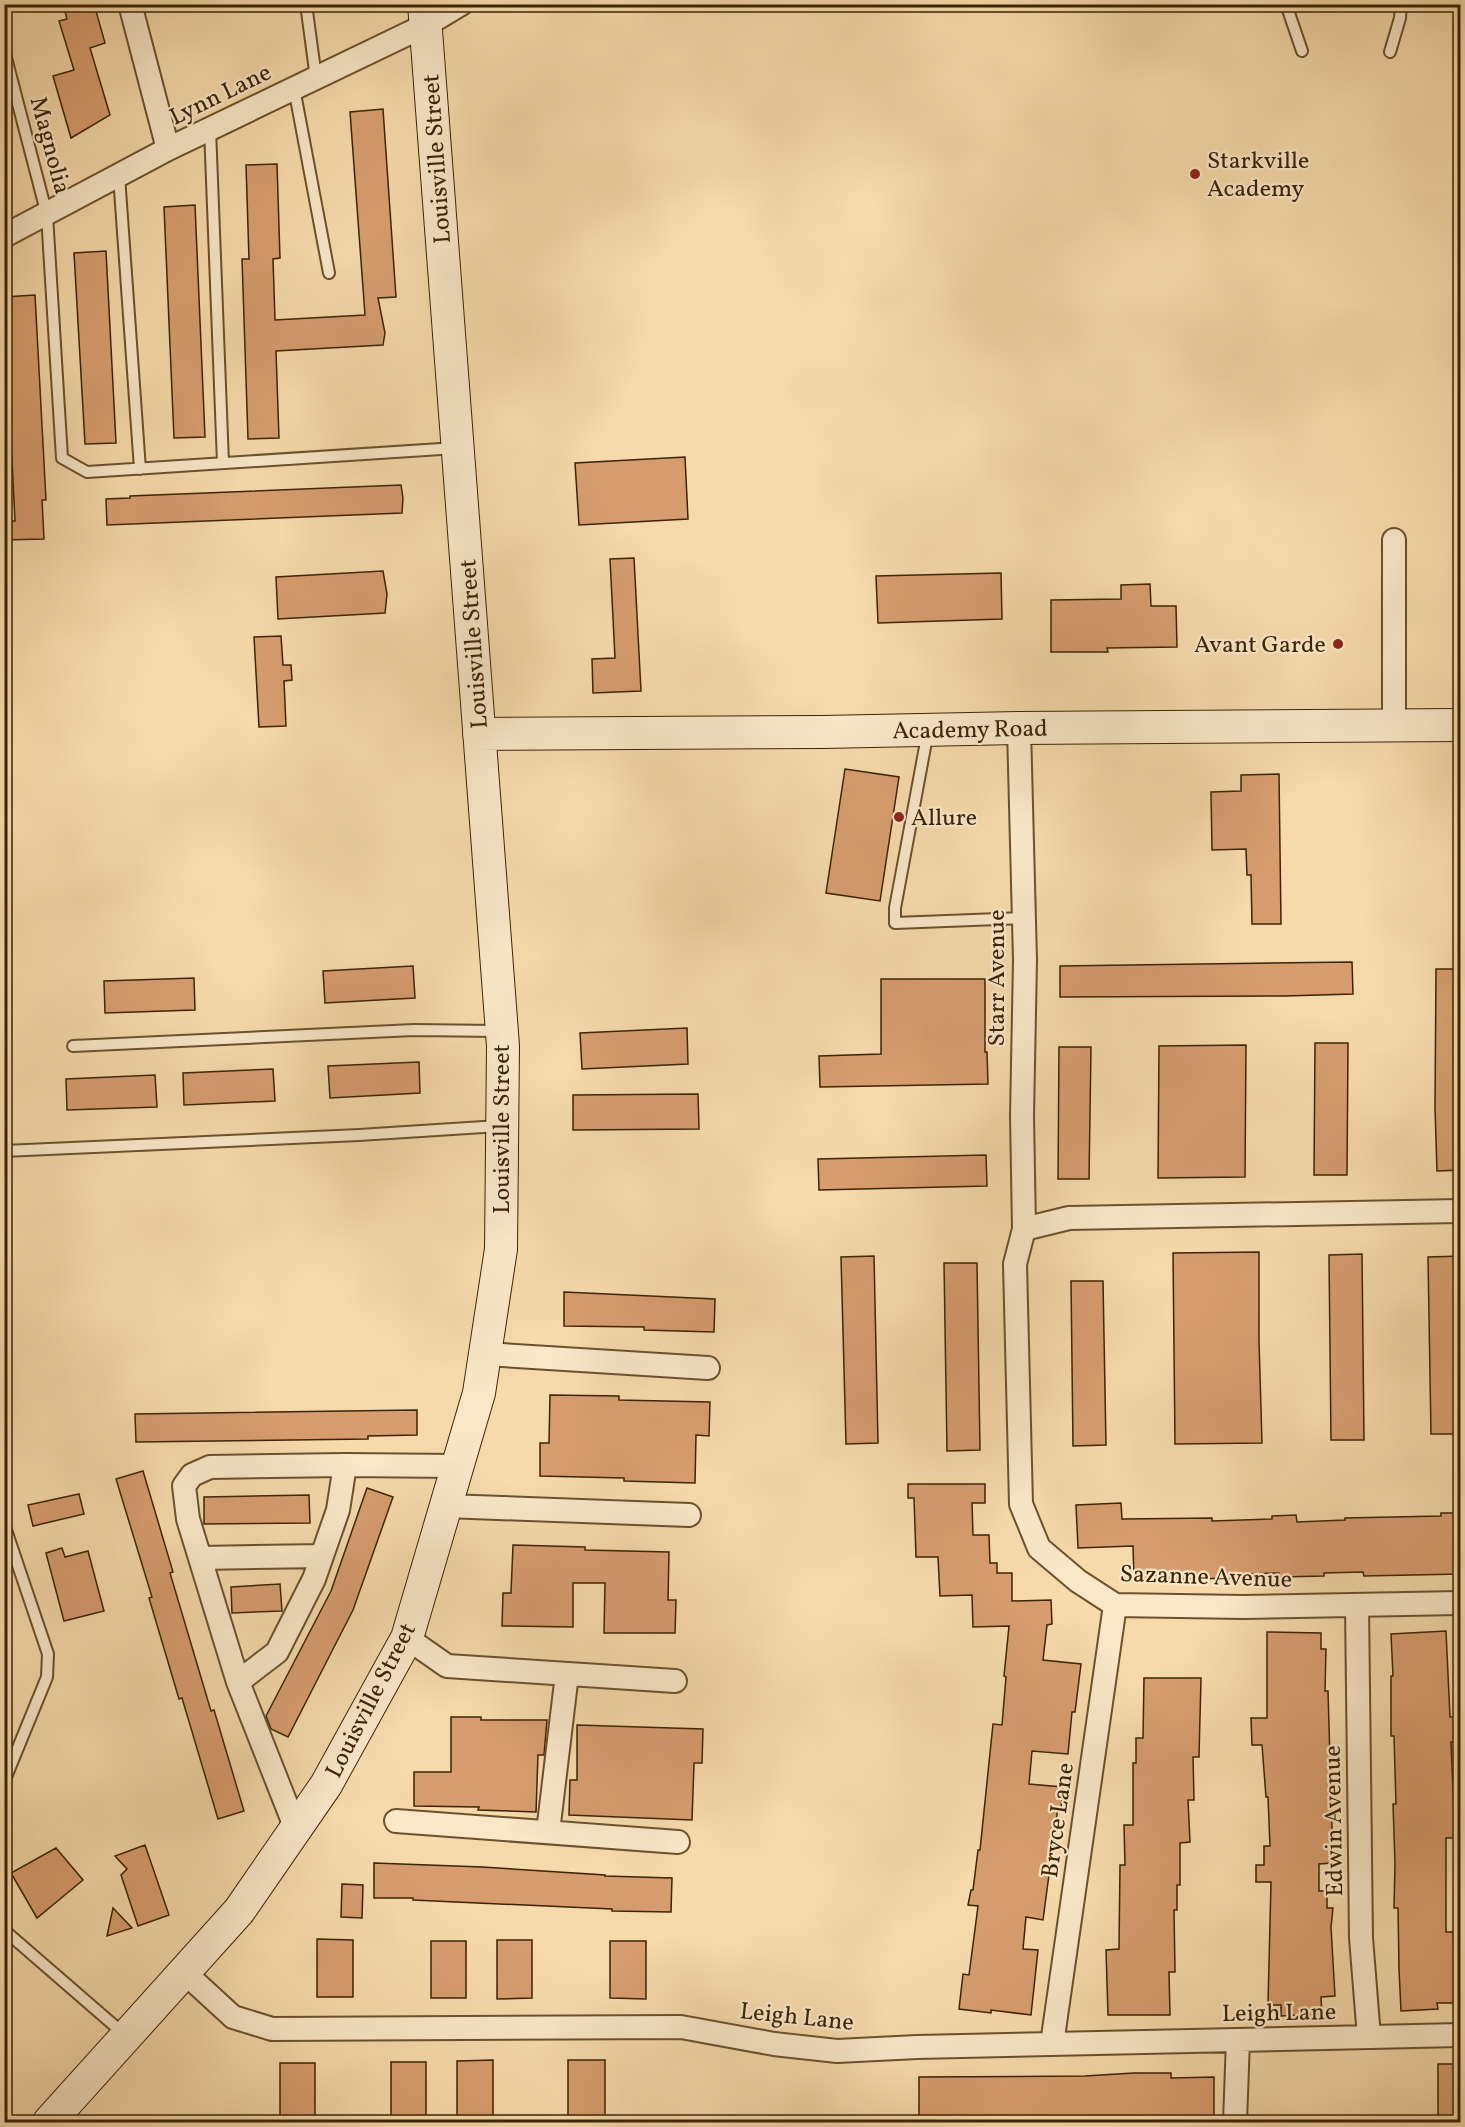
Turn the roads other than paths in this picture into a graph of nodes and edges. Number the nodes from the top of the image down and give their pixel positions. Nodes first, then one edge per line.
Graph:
1 (130, 4) edge
2 (306, 4) edge
3 (461, 4) edge
4 (1286, 4) edge
5 (1401, 4) edge
6 (425, 15) edge
7 (4, 50) edge
8 (1302, 51) dead end
9 (1390, 52) dead end
10 (316, 78) junction
11 (294, 88) junction
12 (210, 129) junction
13 (168, 149) junction
14 (119, 176) junction
15 (47, 215) junction
16 (4, 236) edge
17 (329, 273) dead end
18 (458, 448) junction
19 (223, 463) junction
20 (140, 469) junction
21 (1394, 540) dead end
22 (1394, 725) junction
23 (1461, 725) edge
24 (1019, 728) junction
25 (928, 730) junction
26 (479, 734) junction
27 (1024, 918) junction
28 (502, 1031) junction
29 (73, 1046) dead end
30 (502, 1126) junction
31 (4, 1151) edge
32 (1461, 1211) edge
33 (1024, 1229) junction
34 (485, 1354) junction
35 (708, 1368) dead end
36 (345, 1465) junction
37 (457, 1466) junction
38 (446, 1506) junction
39 (689, 1515) dead end
40 (4, 1524) edge
41 (322, 1556) junction
42 (200, 1558) junction
43 (1461, 1603) edge
44 (1115, 1605) junction
45 (1357, 1605) junction
46 (407, 1638) junction
47 (567, 1674) junction
48 (675, 1681) dead end
49 (238, 1682) junction
50 (4, 1782) edge
51 (396, 1821) dead end
52 (296, 1829) junction
53 (548, 1832) junction
54 (678, 1842) dead end
55 (4, 1930) edge
56 (184, 1972) junction
57 (1461, 2035) edge
58 (127, 2036) junction
59 (1369, 2037) junction
60 (1238, 2040) junction
61 (1052, 2044) junction
62 (49, 2122) edge
63 (1235, 2122) edge

1 - 13 street
2 - 10 lane
3 - 6 street, Lynn Lane
4 - 8 lane
5 - 9 lane
6 - 10 street, Lynn Lane
6 - 18 main road, Louisville Street
7 - 15 lane, Magnolia
10 - 11 street, Lynn Lane
11 - 12 street, Lynn Lane
11 - 17 lane
12 - 13 street, Lynn Lane
12 - 19 lane
13 - 14 street, Lynn Lane
14 - 15 street, Lynn Lane
14 - 20 lane
15 - 16 street, Lynn Lane
15 - 20 lane, Magnolia
18 - 19 lane
18 - 26 main road, Louisville Street
19 - 20 lane
21 - 22 street
22 - 23 main road, Academy Road
22 - 24 main road, Academy Road
24 - 25 main road, Academy Road
24 - 27 street, Starr Avenue
25 - 26 main road, Academy Road
25 - 27 lane
26 - 28 main road, Louisville Street
27 - 33 street, Starr Avenue
28 - 29 lane
28 - 30 main road, Louisville Street
30 - 31 lane
30 - 34 main road, Louisville Street
32 - 33 street
33 - 44 street, Sazanne Avenue
34 - 35 street
34 - 37 main road, Louisville Street
36 - 37 street
36 - 41 street
36 - 42 street
37 - 38 main road, Louisville Street
38 - 39 street
38 - 46 main road, Louisville Street
40 - 50 lane
41 - 42 street
41 - 49 street
42 - 49 street
43 - 45 street, Sazanne Avenue
44 - 45 street, Sazanne Avenue
44 - 61 street, Bryce Lane
45 - 59 street, Edwin Avenue
46 - 47 street
46 - 52 main road, Louisville Street
47 - 48 street
47 - 53 street
49 - 52 street
51 - 53 street
52 - 56 main road, Louisville Street
53 - 54 street
55 - 58 lane
56 - 58 main road, Louisville Street
56 - 61 street, Leigh Lane
57 - 59 street, Leigh Lane
58 - 62 main road, Louisville Street
59 - 60 street, Leigh Lane
60 - 61 street, Leigh Lane
60 - 63 street

